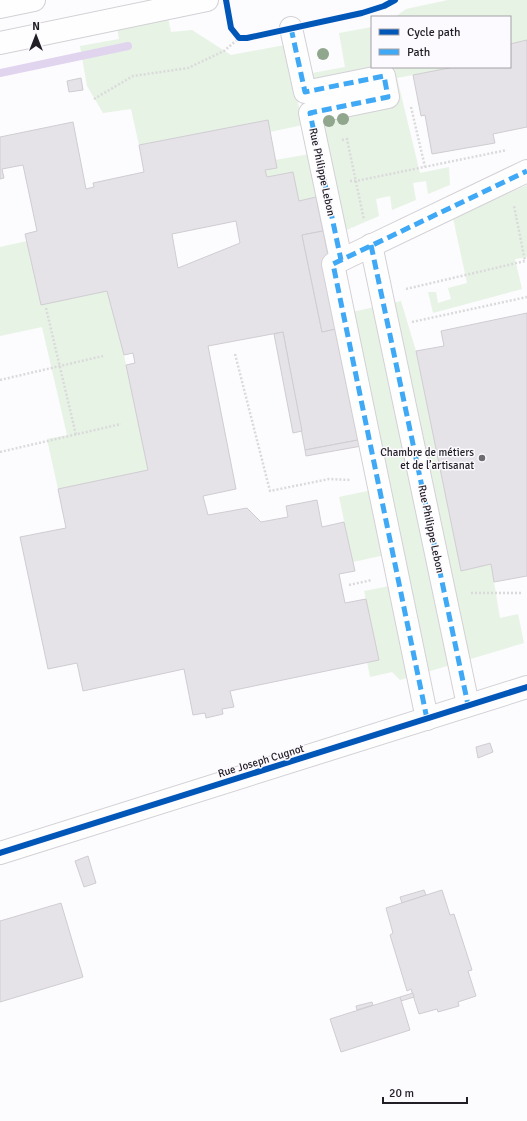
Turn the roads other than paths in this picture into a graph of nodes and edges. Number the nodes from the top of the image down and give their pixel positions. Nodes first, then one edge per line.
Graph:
1 (34, 0) edge
2 (207, 0) edge
3 (0, 7) edge
4 (291, 28) dead end
5 (0, 43) edge
6 (518, 176) edge
7 (370, 245) junction
8 (341, 260) junction
9 (527, 687) edge
10 (468, 705) junction
11 (427, 719) junction
12 (0, 853) edge

1 - 3 street
2 - 5 street
4 - 8 street, Rue Philippe Lebon
6 - 7 street
7 - 8 street
7 - 10 street, Rue Philippe Lebon
8 - 11 street
9 - 10 street, Rue Joseph Cugnot
10 - 11 street, Rue Joseph Cugnot
11 - 12 street, Rue Joseph Cugnot

